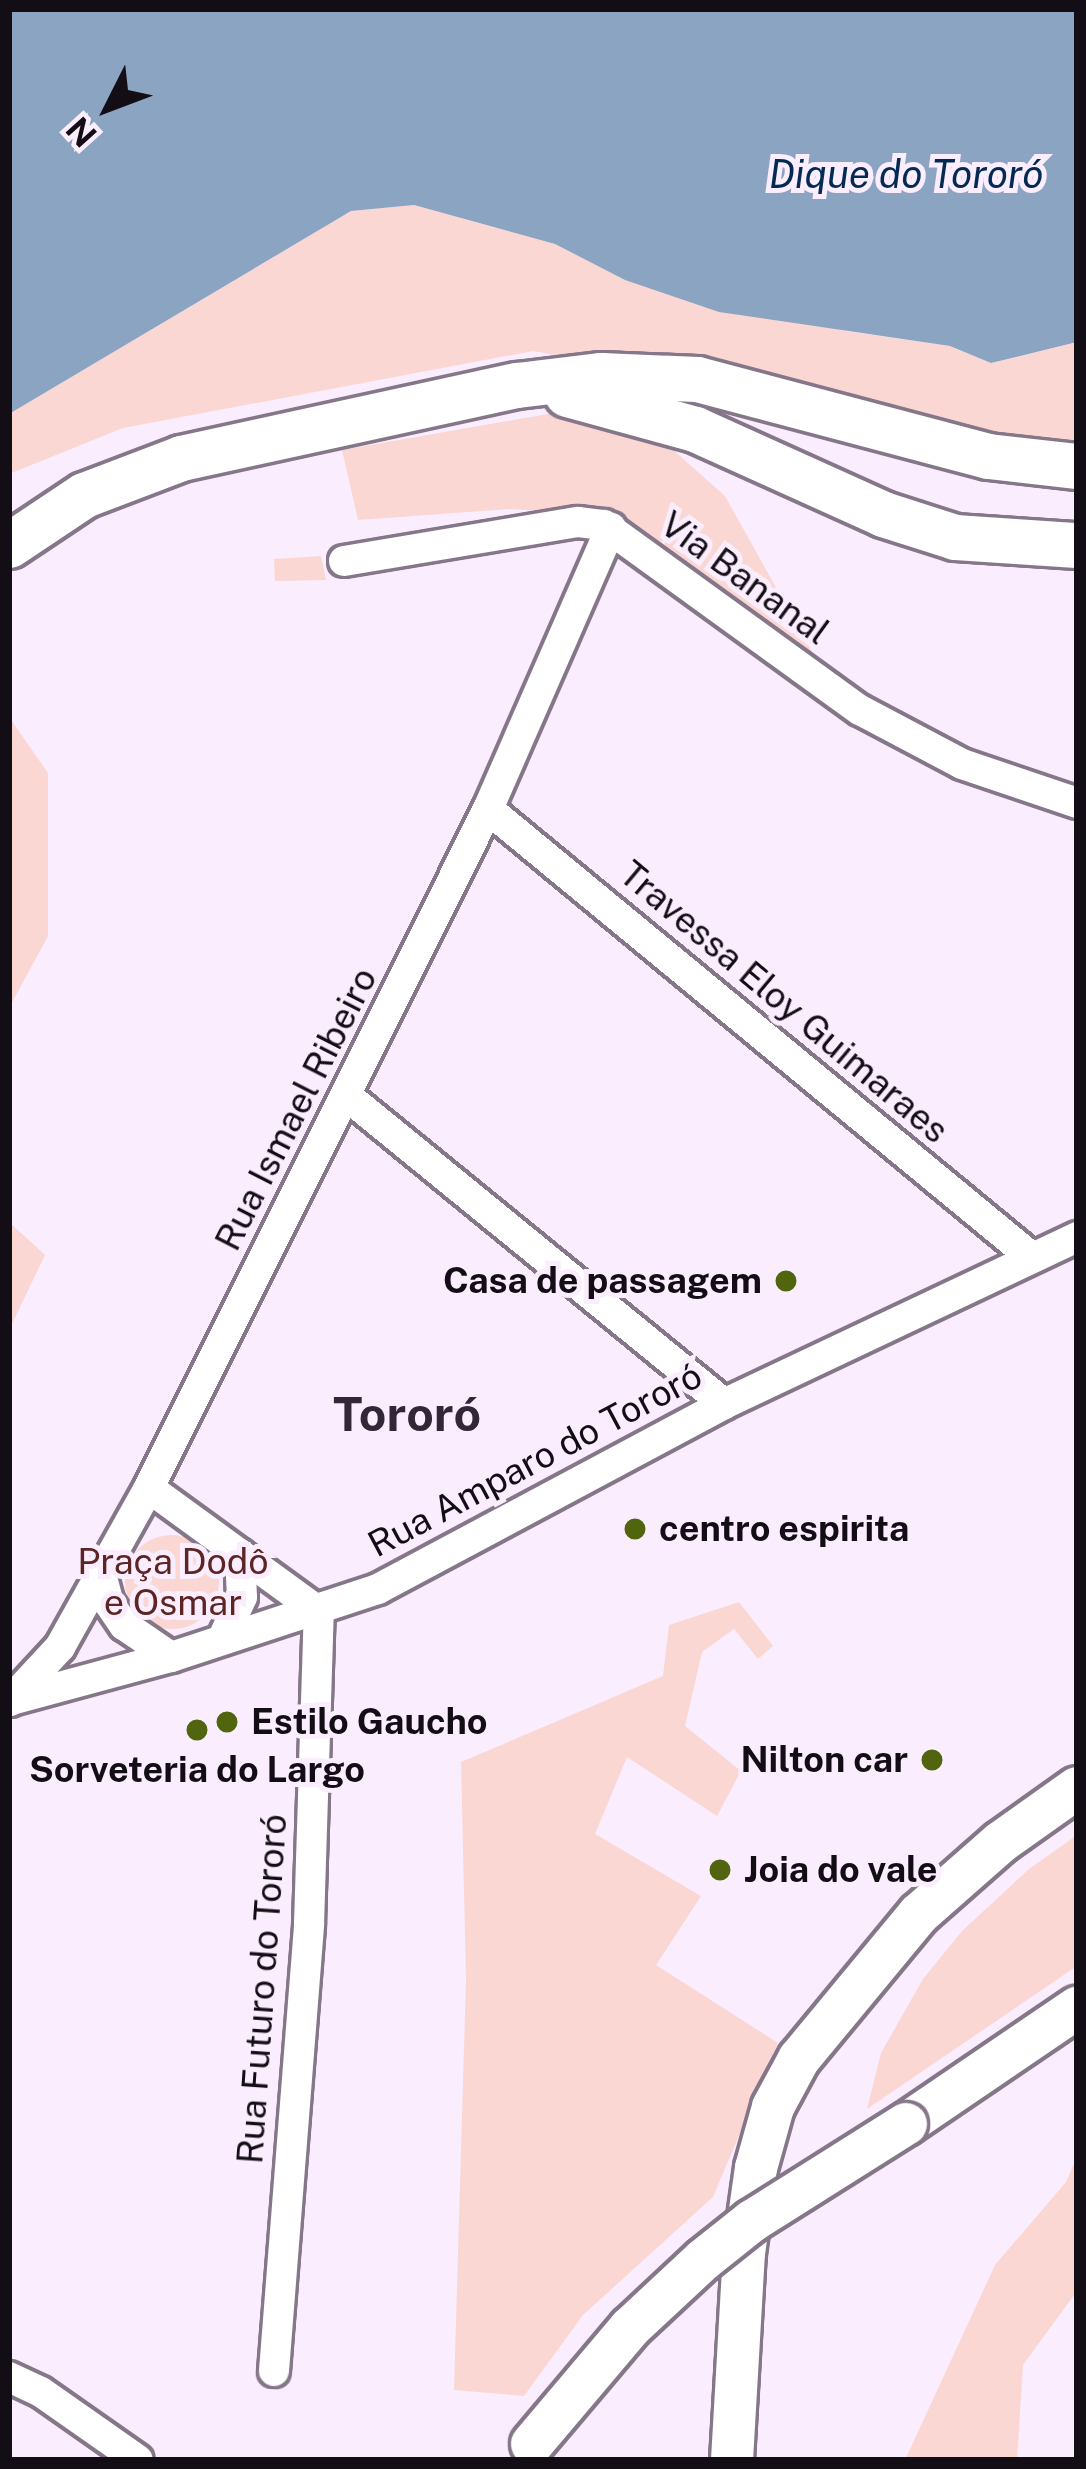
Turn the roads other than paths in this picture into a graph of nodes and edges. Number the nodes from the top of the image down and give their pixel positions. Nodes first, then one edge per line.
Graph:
1 (517, 385) junction
2 (1077, 466) edge
3 (611, 528) junction
4 (9, 545) edge
5 (1077, 545) edge
6 (344, 561) dead end
7 (1077, 803) edge
8 (488, 808) junction
9 (347, 1096) junction
10 (1077, 1237) edge
11 (1030, 1256) junction
12 (724, 1404) junction
13 (148, 1488) junction
14 (240, 1553) junction
15 (101, 1574) junction
16 (319, 1612) junction
17 (222, 1640) junction
18 (171, 1657) junction
19 (9, 1701) edge
20 (1077, 1788) edge
21 (1077, 2008) edge
22 (274, 2371) dead end
23 (9, 2377) edge
24 (526, 2452) edge
25 (138, 2460) edge
26 (732, 2460) edge

1 - 2 main road
1 - 4 main road
1 - 5 main road
3 - 6 street, Via Bananal
3 - 7 street, Via Bananal
3 - 8 street, Rua Ismael Ribeiro
8 - 9 street, Rua Ismael Ribeiro
8 - 11 street, Travessa Eloy Guimaraes
9 - 12 street
9 - 13 street, Rua Ismael Ribeiro
10 - 11 street, Rua Amparo do Tororó
11 - 12 street, Rua Amparo do Tororó
12 - 16 street, Rua Amparo do Tororó
13 - 14 street
13 - 15 street, Rua Ismael Ribeiro
14 - 16 street
14 - 17 street
15 - 18 street
15 - 19 street, Rua Ismael Ribeiro
16 - 17 street, Rua Amparo do Tororó
16 - 22 street, Rua Futuro do Tororó
17 - 18 street, Rua Amparo do Tororó
18 - 19 street, Rua Amparo do Tororó
20 - 26 street
21 - 24 street, bridge
23 - 25 street

